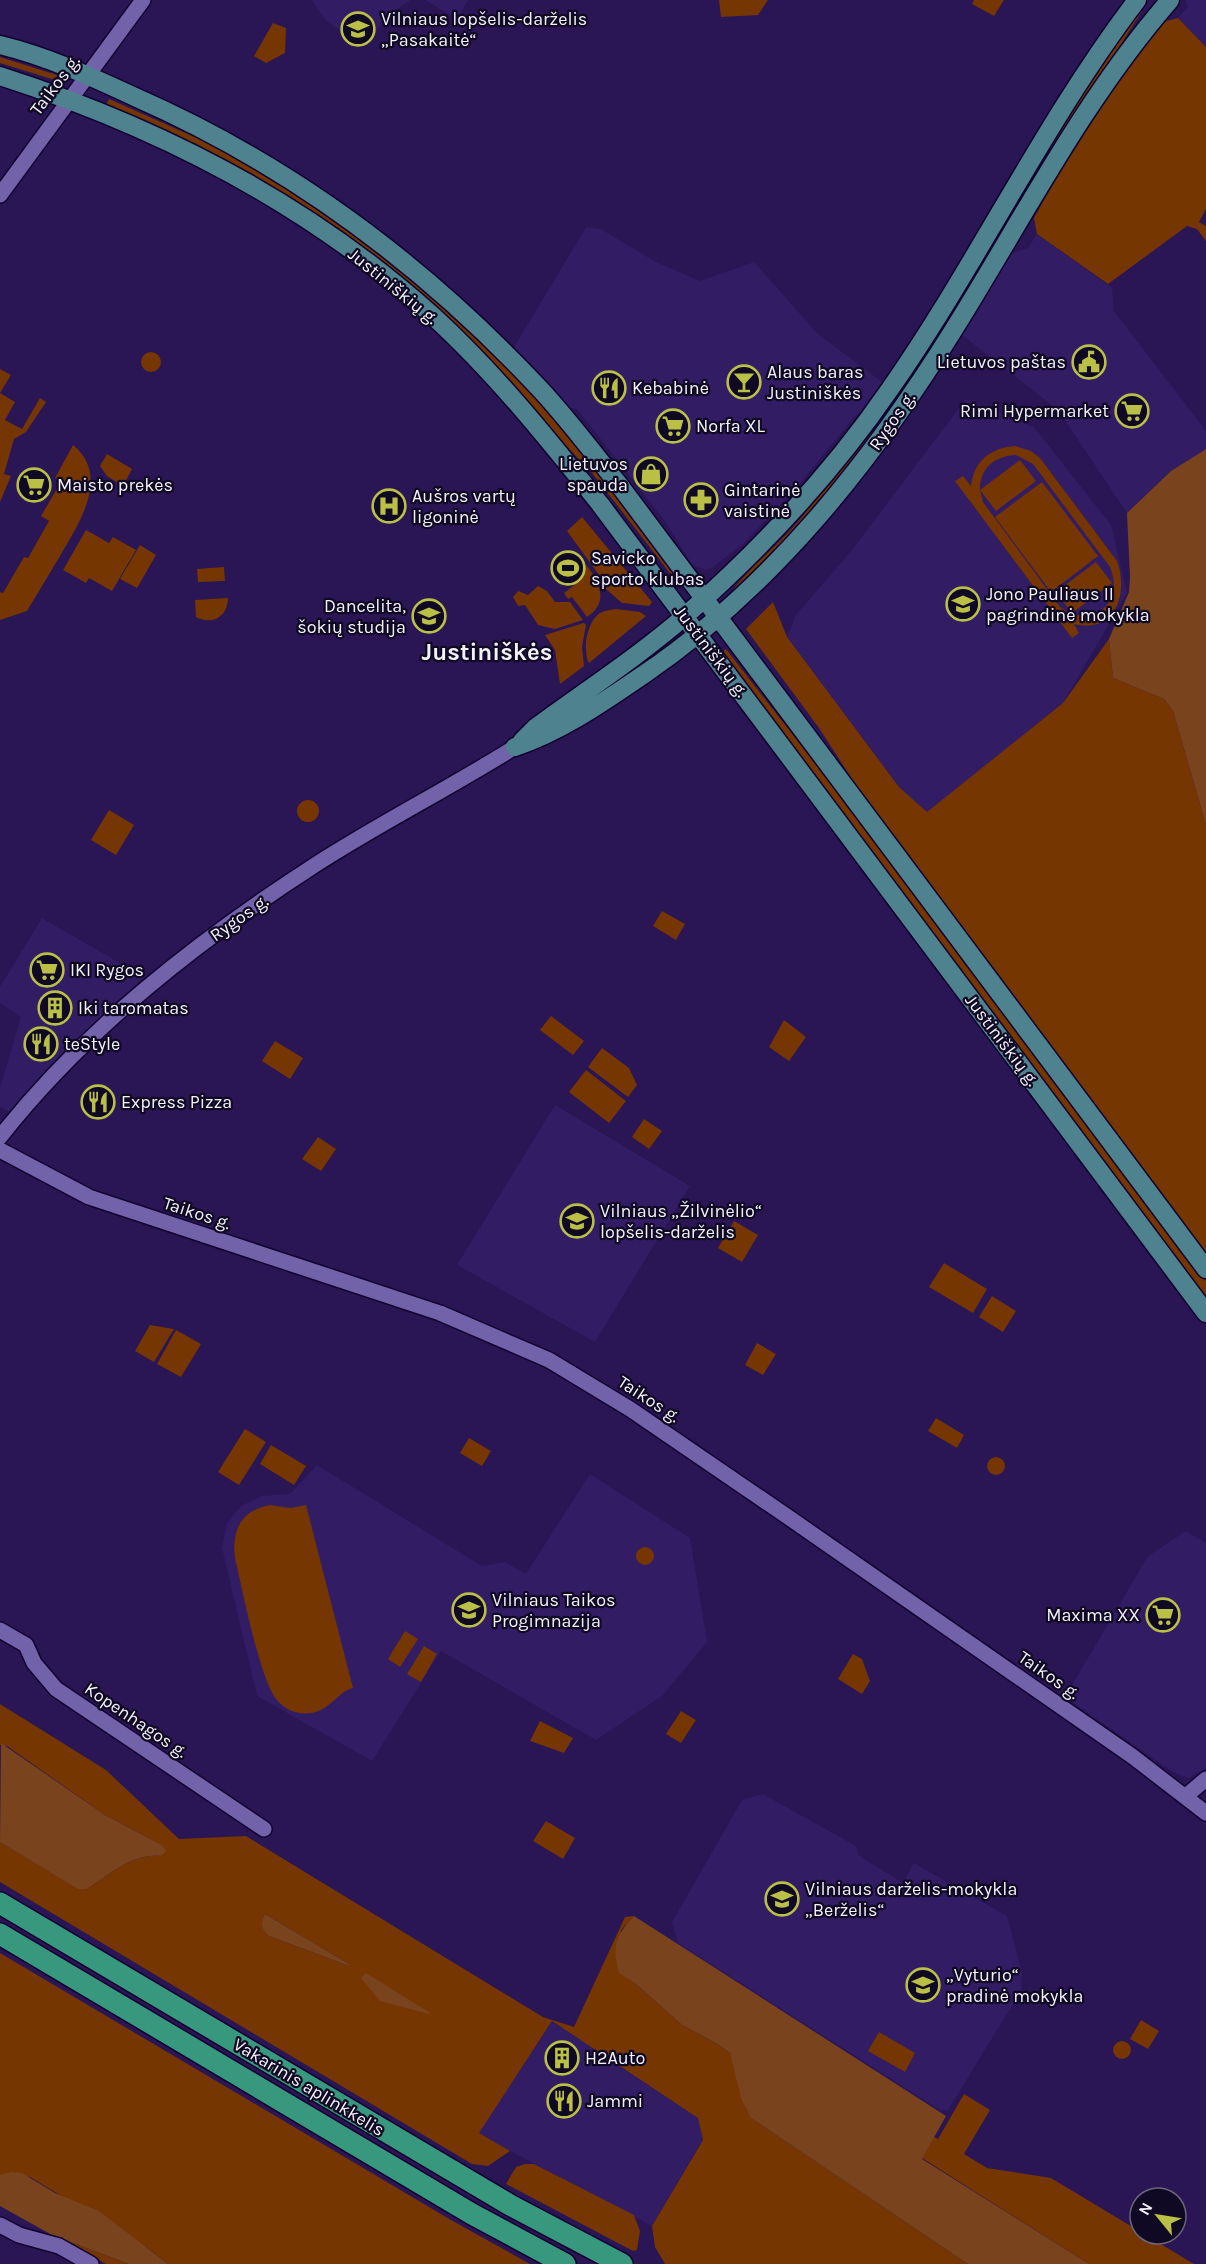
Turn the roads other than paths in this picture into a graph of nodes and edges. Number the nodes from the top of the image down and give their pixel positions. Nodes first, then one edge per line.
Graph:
1 (143, 0) edge
2 (1137, 0) edge
3 (1170, 0) edge
4 (0, 45) edge
5 (87, 75) junction
6 (0, 76) edge
7 (69, 98) junction
8 (0, 195) edge
9 (704, 598) junction
10 (685, 616) junction
11 (719, 617) junction
12 (699, 635) junction
13 (515, 747) junction
14 (0, 1137) edge
15 (0, 1150) edge
16 (1206, 1269) edge
17 (1206, 1313) edge
18 (0, 1630) edge
19 (1206, 1779) edge
20 (1186, 1796) junction
21 (1206, 1813) edge
22 (264, 1829) dead end
23 (0, 1903) edge
24 (0, 1934) edge
25 (0, 2225) edge
26 (91, 2264) edge
27 (565, 2264) edge
28 (622, 2264) edge

1 - 5 street, Taikos g.
2 - 9 main road, Rygos g.
3 - 11 main road, Rygos g.
4 - 5 main road, Justiniškių g.
5 - 7 street, Taikos g.
5 - 9 main road, Justiniškių g.
6 - 7 main road, Justiniškių g.
7 - 8 street, Taikos g.
7 - 10 main road, Justiniškių g.
9 - 10 main road, Rygos g.
9 - 11 main road, Justiniškių g.
10 - 12 main road, Justiniškių g.
10 - 13 main road, Rygos g.
11 - 12 main road, Rygos g.
11 - 16 main road, Justiniškių g.
12 - 13 main road, Rygos g.
12 - 17 main road, Justiniškių g.
13 - 14 street, Rygos g.
15 - 20 street, Taikos g.
18 - 22 street, Kopenhagos g.
19 - 20 street
20 - 21 street, Taikos g.
23 - 28 highway, Vakarinis aplinkkelis
24 - 27 highway, Vakarinis aplinkkelis
25 - 26 street

